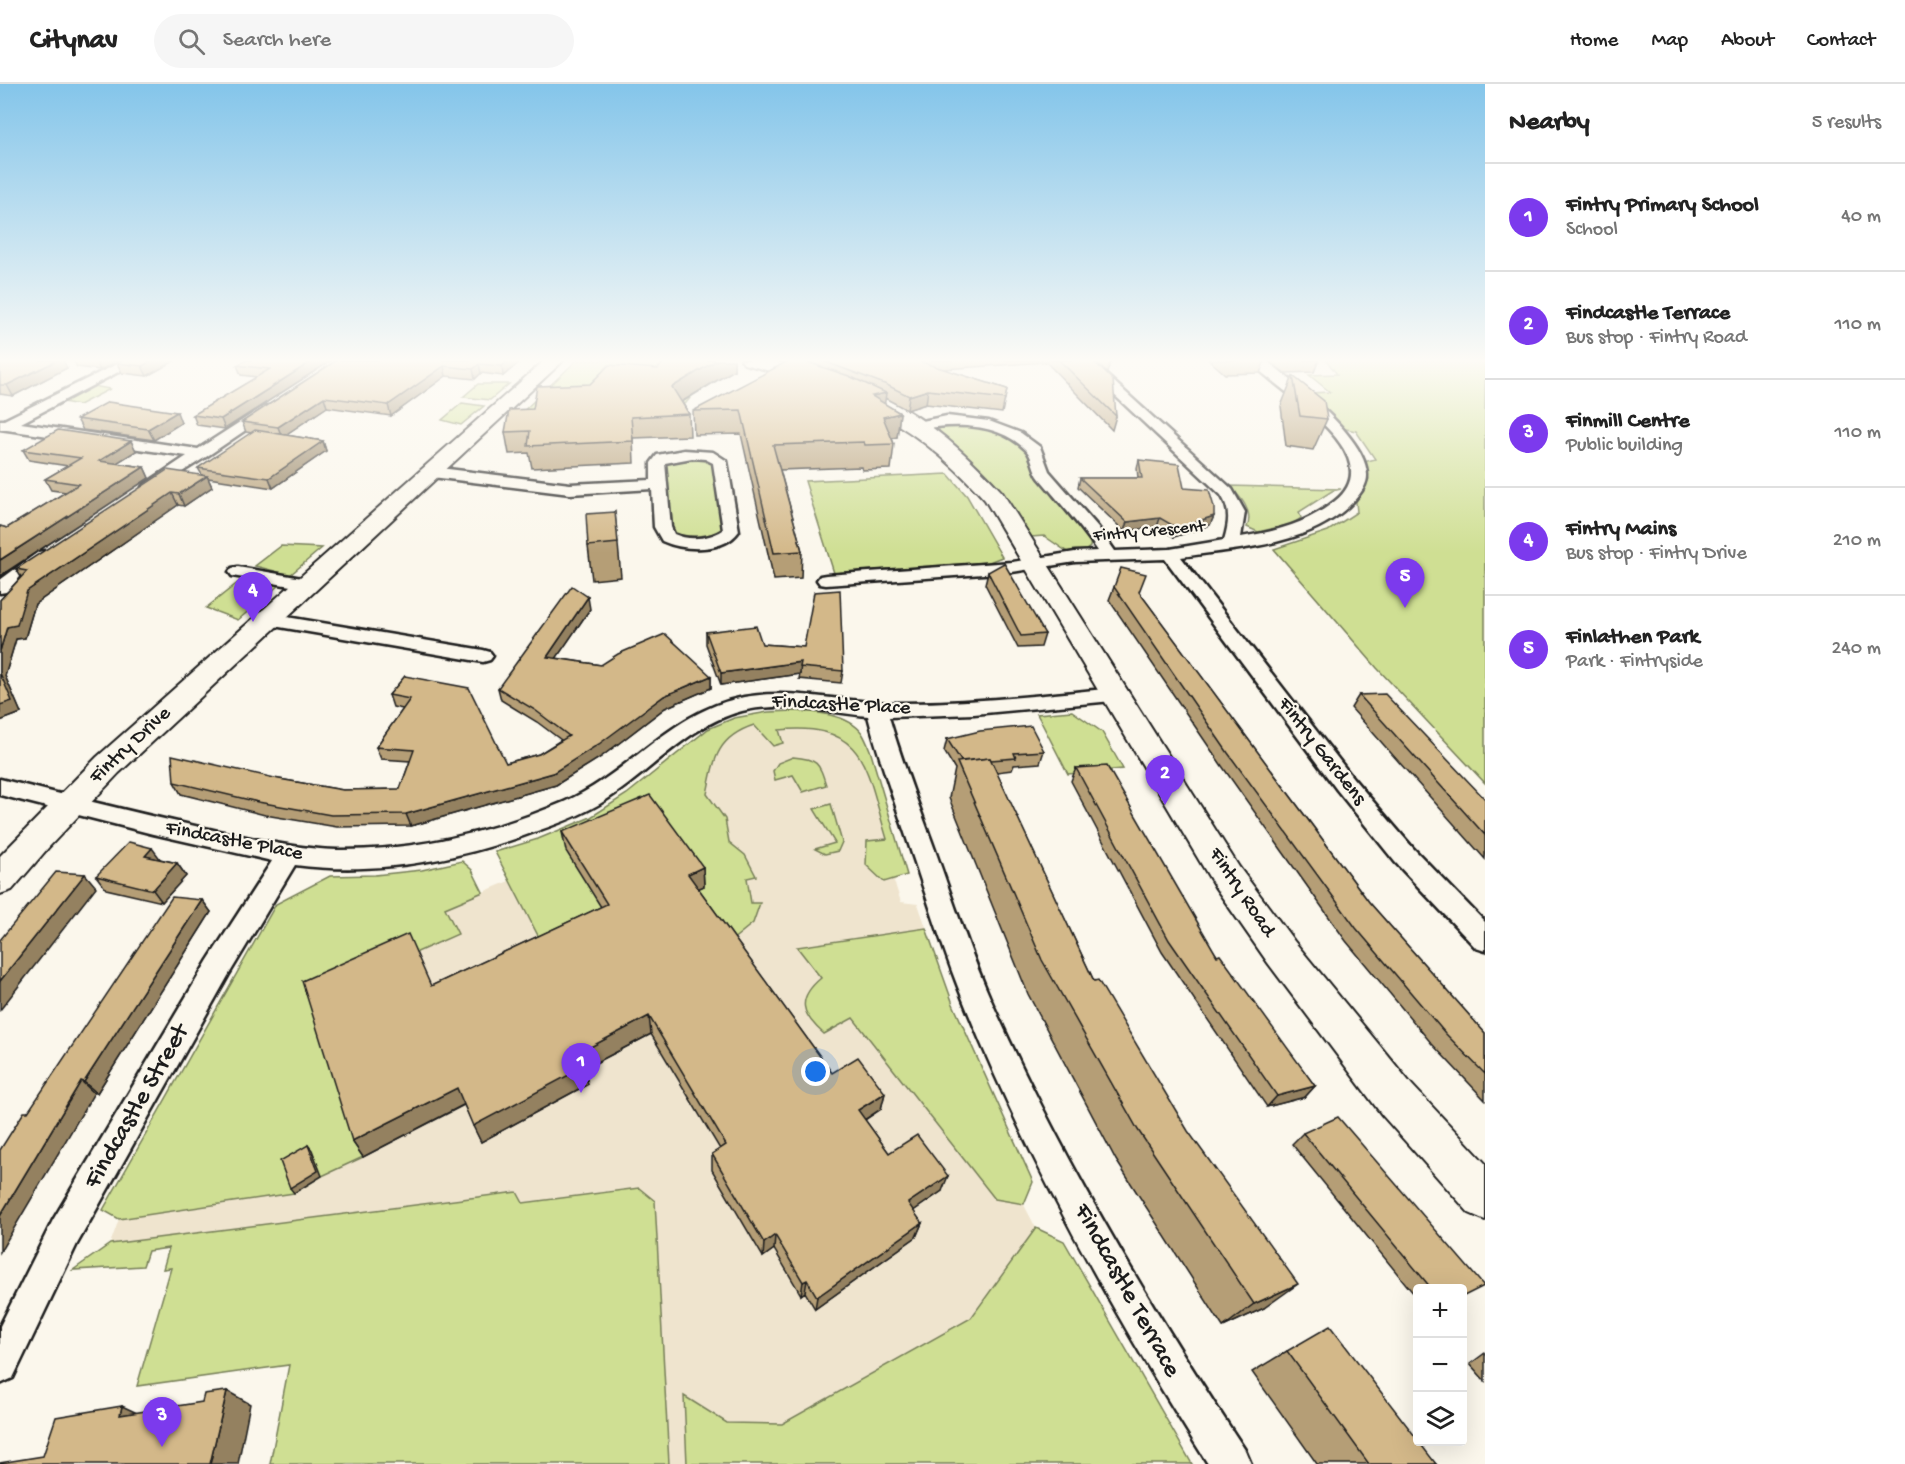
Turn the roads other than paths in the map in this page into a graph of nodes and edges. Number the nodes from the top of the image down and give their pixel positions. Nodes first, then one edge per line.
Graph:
1 (247, 424) edge
2 (484, 424) edge
3 (914, 424) edge
4 (925, 424) edge
5 (984, 424) edge
6 (1153, 424) edge
7 (1330, 424) edge
8 (2, 426) edge
9 (917, 426) junction
10 (201, 454) junction
11 (432, 472) junction
12 (659, 484) junction
13 (141, 493) edge
14 (1232, 544) junction
15 (62, 545) edge
16 (1170, 554) junction
17 (1110, 556) junction
18 (1034, 563) junction
19 (238, 572) dead end
20 (826, 580) dead end
21 (308, 584) junction
22 (0, 588) edge
23 (269, 620) junction
24 (483, 656) dead end
25 (1116, 695) junction
26 (878, 710) junction
27 (0, 787) edge
28 (70, 804) junction
29 (288, 856) junction
30 (0, 880) edge
31 (1485, 940) edge
32 (1485, 1197) edge
33 (0, 1365) edge
34 (1231, 1464) edge

1 - 10 street
2 - 11 street, Fintry Drive
3 - 9 street, Fintry Road
4 - 9 street
5 - 17 street
6 - 14 street, Fintry Crescent
7 - 14 street
8 - 10 street
9 - 18 street, Fintry Road
10 - 13 street
11 - 12 street
11 - 21 street, Fintry Drive
12 - 12 street
14 - 16 street, Fintry Crescent
15 - 22 street
16 - 17 street, Fintry Crescent
16 - 31 street, Fintry Gardens
17 - 18 street, Fintry Crescent
18 - 20 street
18 - 25 street, Fintry Road
19 - 21 street
21 - 23 street, Fintry Drive
23 - 24 street
23 - 28 street, Fintry Drive
25 - 26 street, Findcastle Place
25 - 32 street, Fintry Road
26 - 29 street, Findcastle Place
26 - 34 street, Findcastle Terrace
27 - 28 street, Findcastle Place
28 - 29 street, Findcastle Place
28 - 30 street, Fintry Drive
29 - 33 street, Findcastle Street

